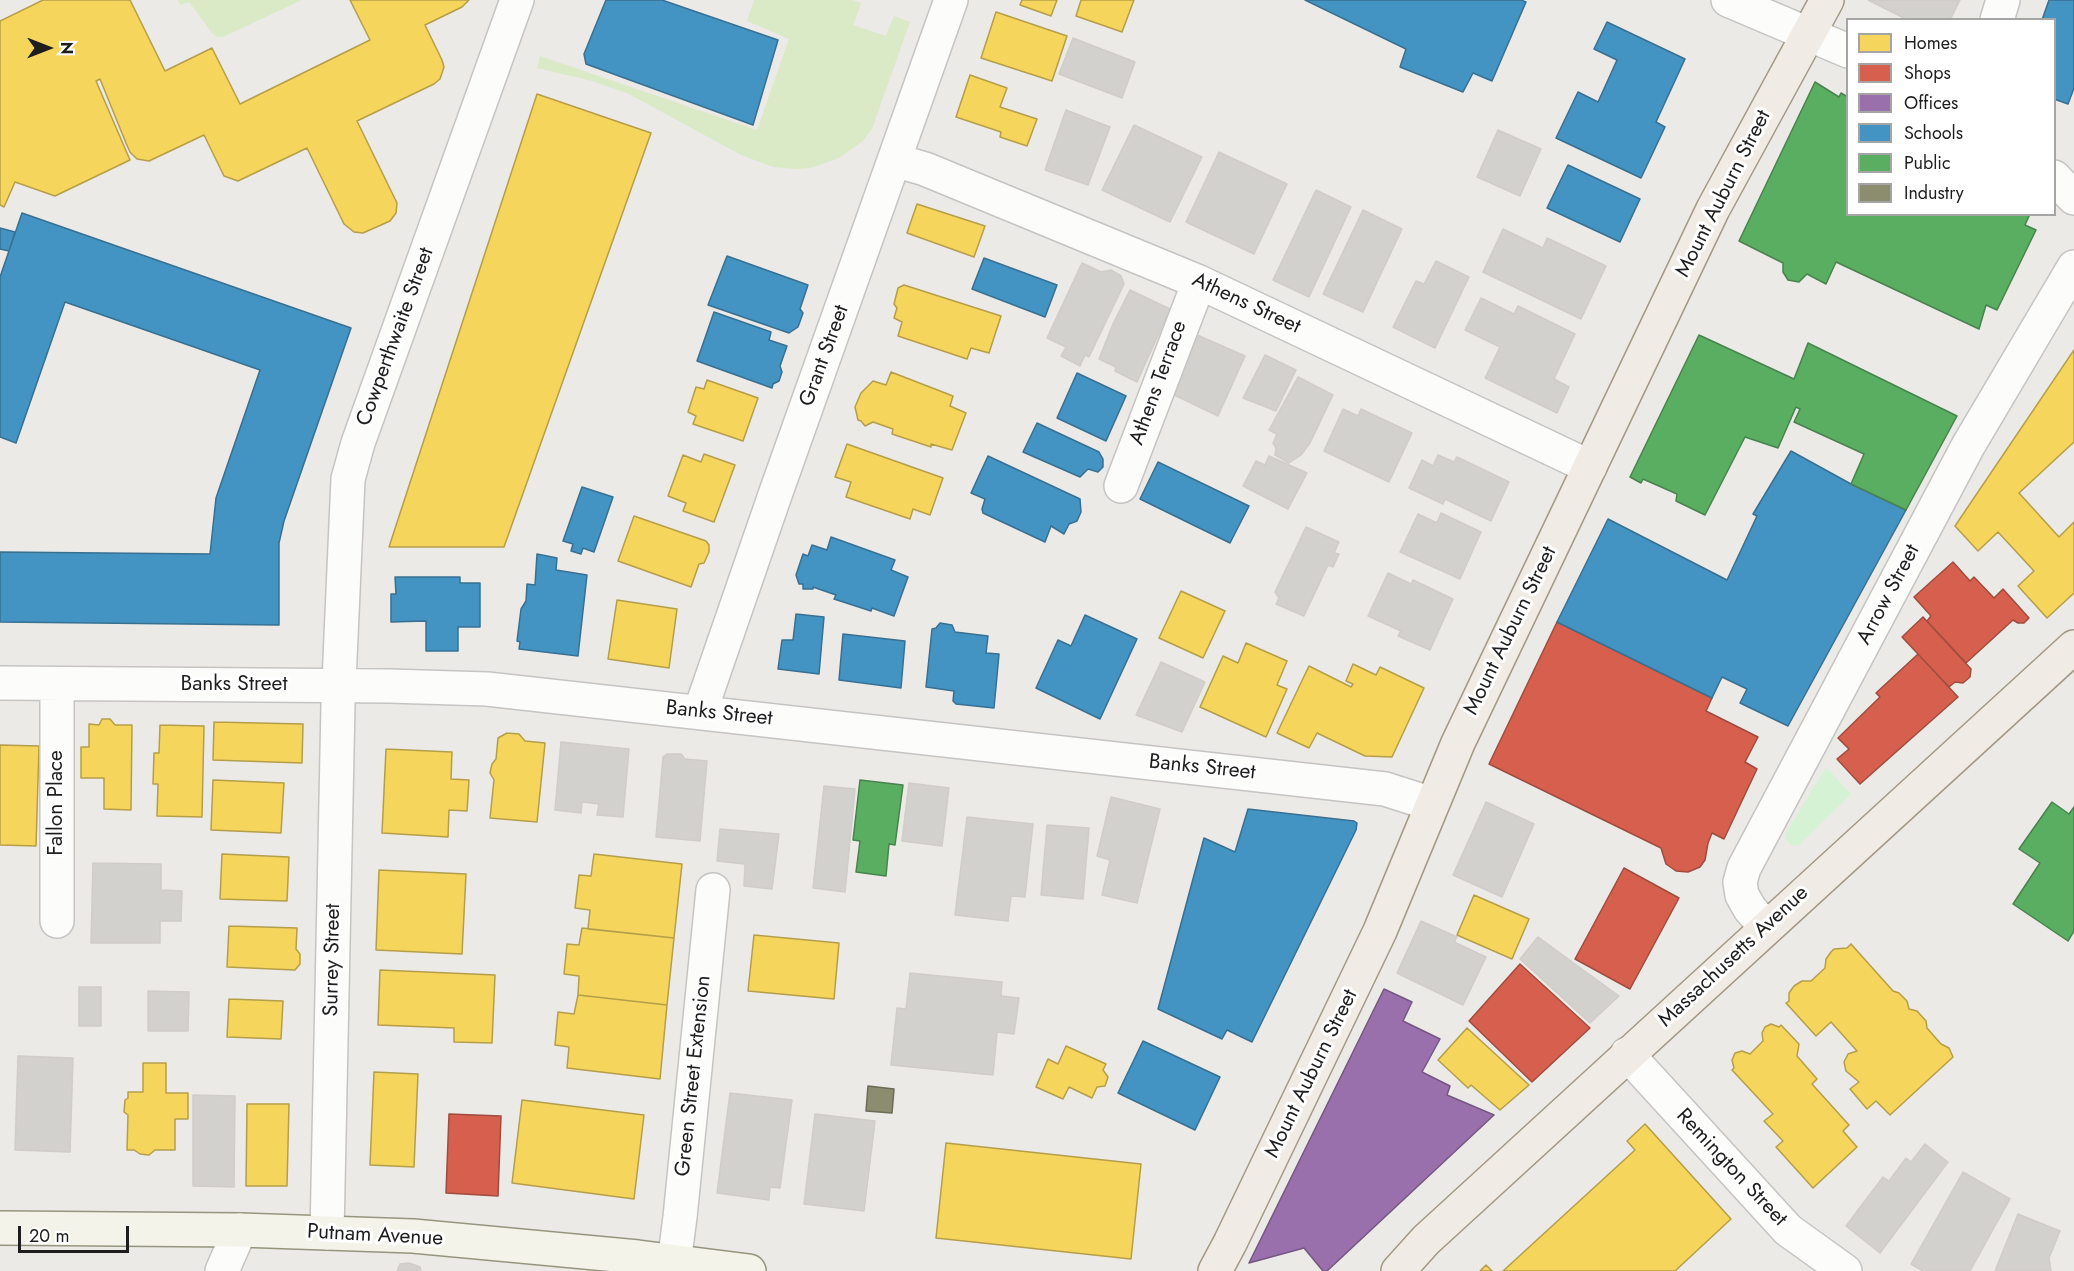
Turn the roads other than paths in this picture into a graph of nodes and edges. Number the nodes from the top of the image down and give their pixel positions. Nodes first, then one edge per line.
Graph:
1 (517, 0) edge
2 (951, 0) edge
3 (1728, 0) edge
4 (1827, 0) edge
5 (2003, 0) edge
6 (1997, 18) edge
7 (1808, 34) junction
8 (1846, 50) edge
9 (894, 160) junction
10 (2056, 178) edge
11 (2074, 198) edge
12 (2074, 267) edge
13 (1199, 282) junction
14 (1590, 467) junction
15 (1121, 486) dead end
16 (2074, 647) edge
17 (0, 683) edge
18 (57, 684) junction
19 (339, 686) junction
20 (700, 712) junction
21 (1432, 804) junction
22 (713, 890) dead end
23 (57, 921) dead end
24 (1766, 927) junction
25 (1627, 1054) junction
26 (0, 1228) edge
27 (240, 1230) junction
28 (327, 1233) junction
29 (1426, 1240) junction
30 (674, 1266) edge
31 (222, 1271) edge
32 (749, 1271) edge
33 (1215, 1271) edge
34 (1384, 1271) edge
35 (1398, 1271) edge
36 (1845, 1271) edge

1 - 19 street, Cowperthwaite Street
2 - 9 street, Grant Street
3 - 7 street
4 - 7 main road, Mount Auburn Street
5 - 6 street
7 - 8 street
7 - 14 main road, Mount Auburn Street
9 - 13 street, Athens Street
9 - 20 street, Grant Street
10 - 11 street
12 - 24 street, Arrow Street
13 - 14 street, Athens Street
13 - 15 street, Athens Terrace
14 - 21 main road, Mount Auburn Street
16 - 24 main road, Massachusetts Avenue
17 - 18 street, Banks Street
18 - 19 street, Banks Street
18 - 23 street, Fallon Place
19 - 20 street, Banks Street
19 - 28 street, Surrey Street
20 - 21 street, Banks Street
21 - 33 main road, Mount Auburn Street
22 - 30 street, Green Street Extension
24 - 25 main road, Massachusetts Avenue
25 - 29 main road, Massachusetts Avenue
25 - 36 street, Remington Street
26 - 27 main road, Putnam Avenue
27 - 28 main road, Putnam Avenue
27 - 31 street
28 - 30 main road, Putnam Avenue
29 - 34 main road
29 - 35 main road, Massachusetts Avenue
30 - 32 main road, Putnam Avenue

